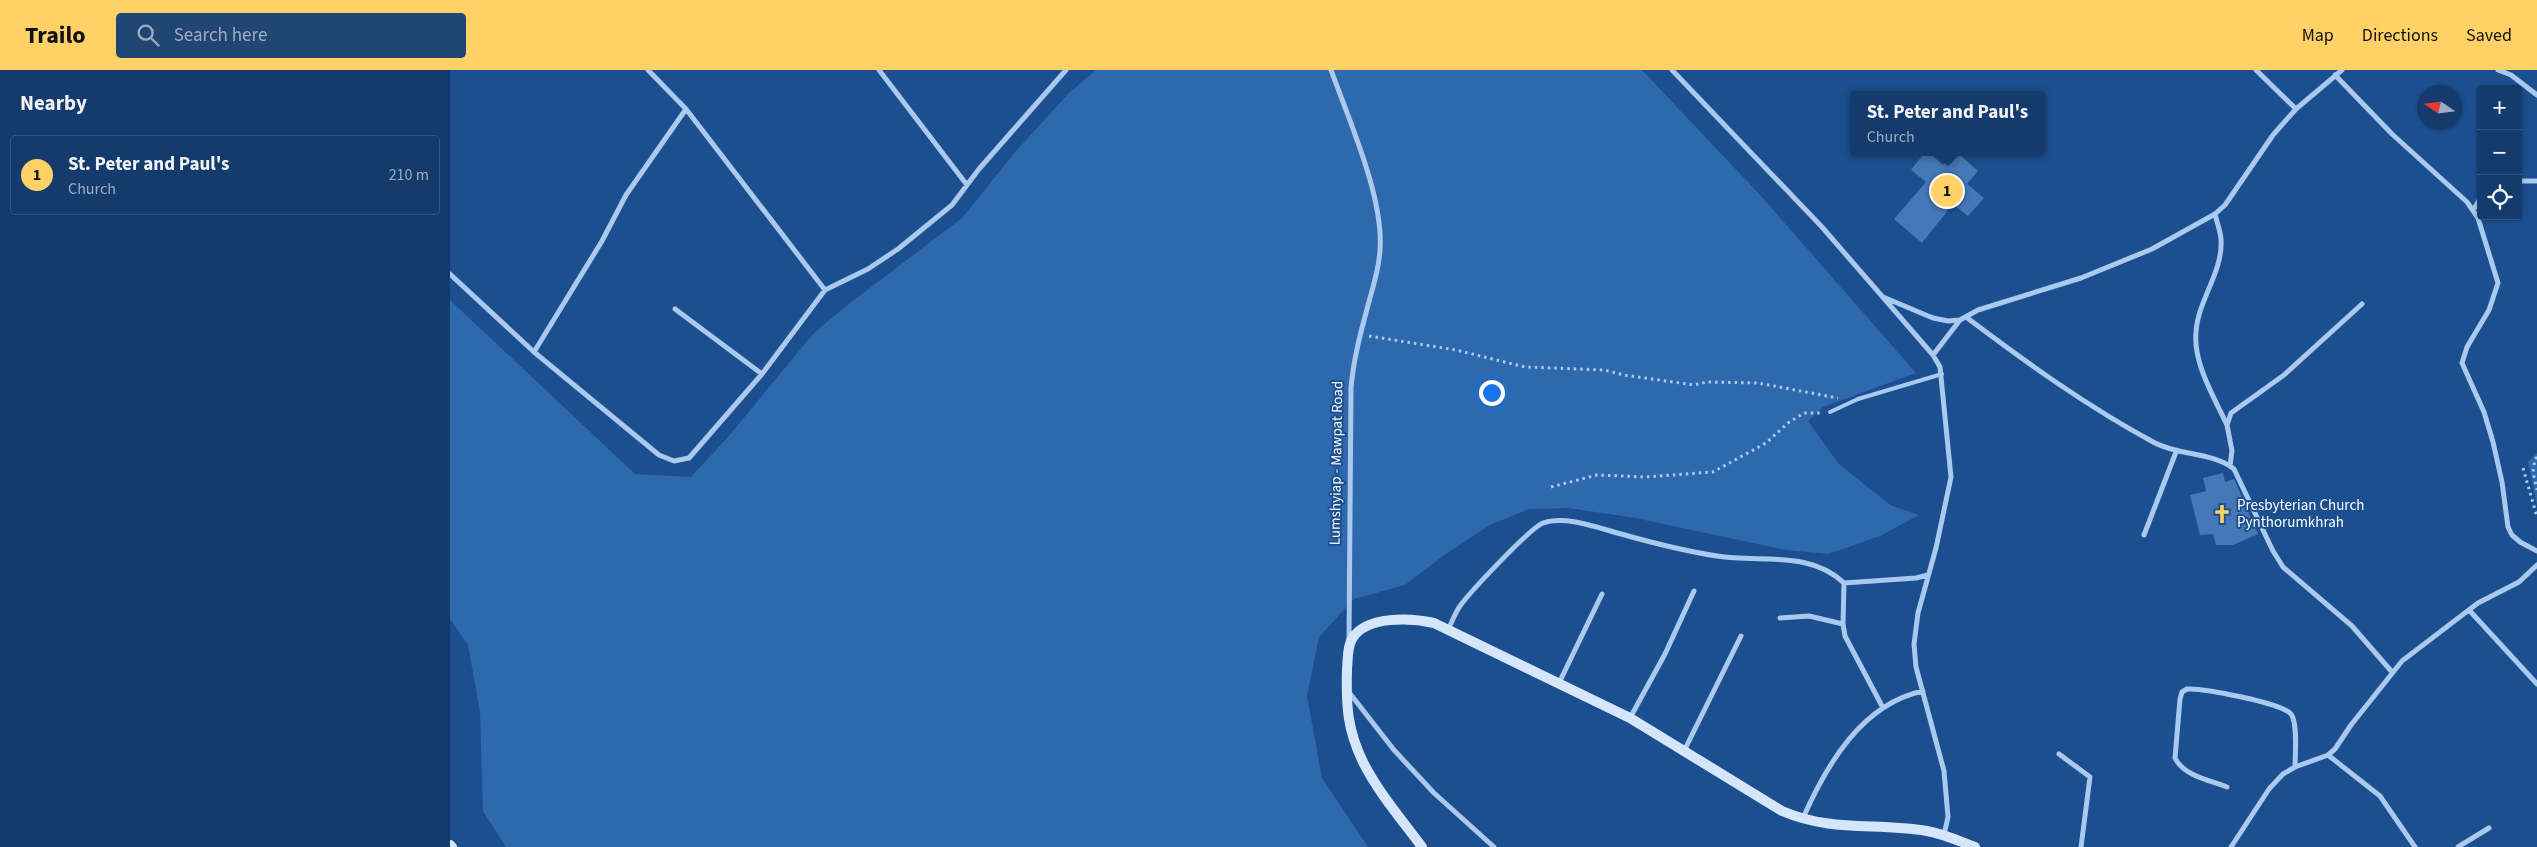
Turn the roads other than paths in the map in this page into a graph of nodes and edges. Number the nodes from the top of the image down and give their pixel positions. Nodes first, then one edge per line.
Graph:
1 (648, 70) edge
2 (879, 70) edge
3 (1066, 70) edge
4 (1331, 70) edge
5 (1672, 70) edge
6 (2256, 70) edge
7 (2342, 70) edge
8 (2498, 70) edge
9 (2335, 75) junction
10 (2537, 95) edge
11 (686, 109) junction
12 (2296, 109) junction
13 (2522, 181) edge
14 (2537, 181) edge
15 (967, 185) junction
16 (2477, 204) edge
17 (2474, 209) junction
18 (2215, 214) junction
19 (450, 274) edge
20 (825, 290) junction
21 (1882, 296) junction
22 (2362, 304) dead end
23 (675, 309) dead end
24 (1963, 318) junction
25 (534, 352) junction
26 (1933, 355) junction
27 (762, 374) junction
28 (1942, 374) junction
29 (1830, 412) road end
30 (2227, 425) junction
31 (2176, 452) junction
32 (2230, 466) junction
33 (2144, 535) dead end
34 (2537, 551) edge
35 (2537, 565) edge
36 (1928, 575) junction
37 (1844, 583) junction
38 (1694, 592) dead end
39 (1602, 594) dead end
40 (2469, 610) junction
41 (1780, 618) dead end
42 (1843, 624) junction
43 (1448, 630) junction
44 (1742, 636) dead end
45 (1348, 654) junction
46 (2392, 672) junction
47 (1559, 682) junction
48 (2537, 684) edge
49 (1346, 689) junction
50 (1923, 691) junction
51 (1882, 706) junction
52 (1630, 718) junction
53 (1684, 750) junction
54 (2059, 754) dead end
55 (2328, 755) junction
56 (2295, 767) junction
57 (2227, 787) dead end
58 (1803, 818) junction
59 (2489, 828) dead end
60 (1944, 835) junction
61 (1422, 847) edge
62 (1494, 847) edge
63 (1975, 847) edge
64 (2081, 847) edge
65 (2231, 847) edge
66 (2415, 847) edge
67 (2458, 847) edge

1 - 11 street
2 - 15 street
3 - 15 street
4 - 45 street, Lumshyiap - Mawpat Road
5 - 21 street
6 - 12 street
7 - 9 street
8 - 10 street
9 - 12 street
9 - 17 street
11 - 20 street
11 - 25 street
12 - 18 street
13 - 14 street
15 - 20 street
16 - 17 street
17 - 34 street
18 - 24 street
18 - 30 street
19 - 25 street
20 - 27 street
21 - 24 street
21 - 26 street
22 - 30 street
23 - 27 street
24 - 26 street
24 - 31 street
25 - 27 street
26 - 28 street
28 - 29 lane
28 - 36 street
30 - 32 street
31 - 32 street
31 - 33 street
32 - 46 street
35 - 40 street
36 - 37 street
36 - 50 street
37 - 42 street
37 - 43 street
38 - 52 street
39 - 47 street
40 - 46 street
40 - 48 street
41 - 42 street
42 - 51 street
43 - 45 street
43 - 47 street
44 - 53 street
45 - 49 street, Lumshyiap - Mawpat Road
46 - 55 street
47 - 52 street
49 - 61 street, Lumshyiap - Mawpat Road
49 - 62 street
50 - 51 street
50 - 60 street
51 - 58 street
52 - 53 street
53 - 58 street
54 - 64 street
55 - 56 street
55 - 66 street
56 - 57 street
56 - 65 street
58 - 60 street
59 - 67 street
60 - 63 street

